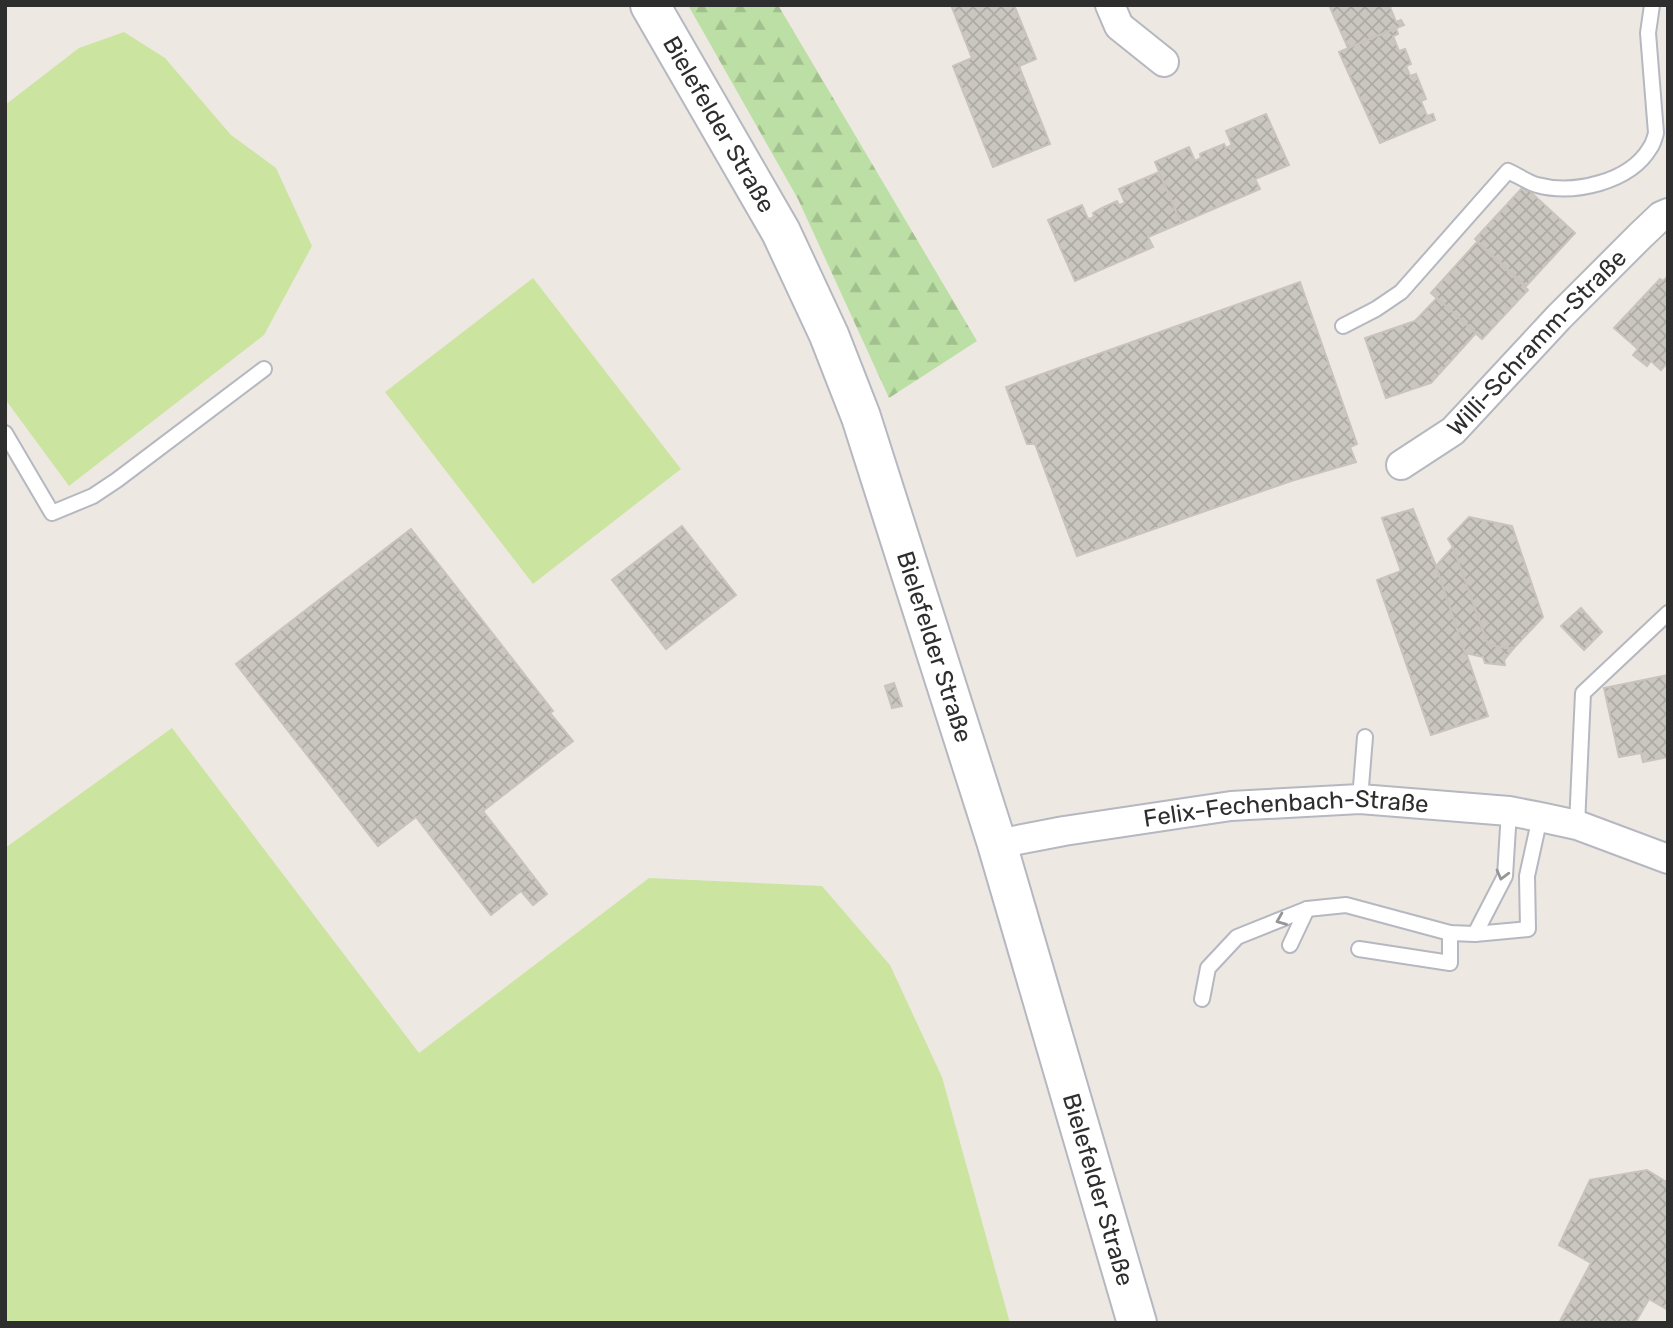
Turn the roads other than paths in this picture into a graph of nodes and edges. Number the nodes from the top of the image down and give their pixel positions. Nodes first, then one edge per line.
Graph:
1 (650, 5) edge
2 (1110, 5) edge
3 (1652, 5) edge
4 (1164, 62) dead end
5 (1668, 213) edge
6 (1343, 326) dead end
7 (264, 369) dead end
8 (5, 433) edge
9 (1401, 465) dead end
10 (1668, 613) edge
11 (1365, 737) dead end
12 (1360, 799) junction
13 (1508, 811) junction
14 (1539, 817) junction
15 (1577, 825) junction
16 (997, 844) junction
17 (1668, 859) edge
18 (1307, 909) junction
19 (1450, 933) junction
20 (1475, 934) junction
21 (1290, 945) dead end
22 (1359, 949) dead end
23 (1202, 999) dead end
24 (1137, 1323) edge

1 - 16 main road, Bielefelder Straße
2 - 4 street
3 - 6 lane
5 - 9 street, Willi-Schramm-Straße
7 - 8 lane
10 - 15 lane
11 - 12 lane
12 - 13 street, Felix-Fechenbach-Straße
12 - 16 street, Felix-Fechenbach-Straße
13 - 14 street, Felix-Fechenbach-Straße
13 -> 20 lane
14 - 15 street, Felix-Fechenbach-Straße
14 - 20 lane
15 - 17 street, Felix-Fechenbach-Straße
16 - 24 main road, Bielefelder Straße
18 - 19 lane
18 - 21 lane
18 -> 23 lane
19 - 20 lane
19 - 22 lane

